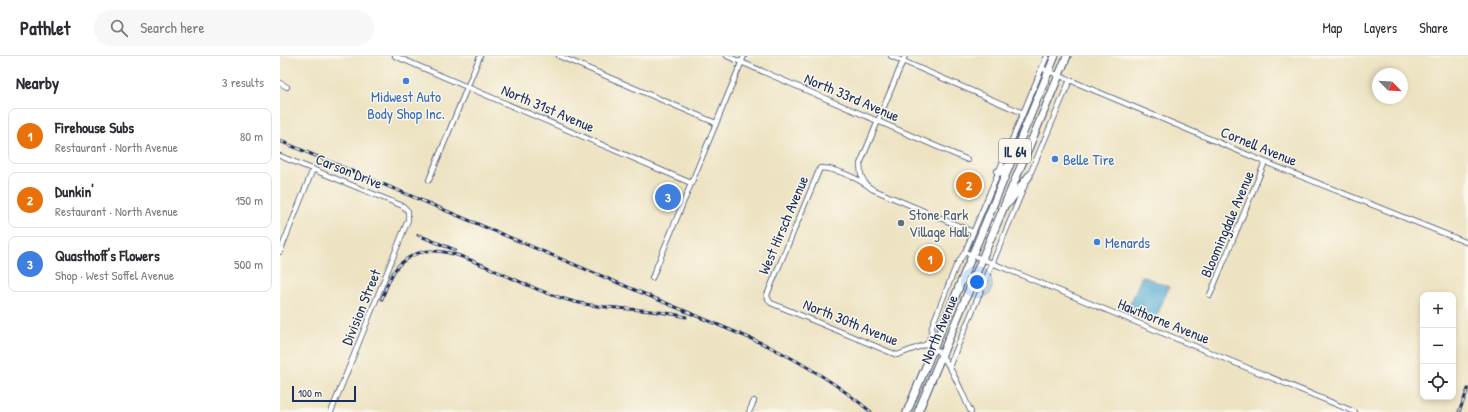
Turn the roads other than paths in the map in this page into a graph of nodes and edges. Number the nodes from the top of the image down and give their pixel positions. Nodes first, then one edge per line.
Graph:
1 (395, 56) edge
2 (480, 56) edge
3 (559, 56) edge
4 (727, 56) edge
5 (744, 56) edge
6 (891, 56) edge
7 (905, 56) edge
8 (1047, 56) edge
9 (1055, 56) edge
10 (1067, 56) edge
11 (903, 61) junction
12 (741, 62) junction
13 (1045, 70) junction
14 (1059, 76) junction
15 (1070, 80) junction
16 (280, 84) edge
17 (288, 87) dead end
18 (467, 87) junction
19 (1023, 113) junction
20 (878, 122) junction
21 (716, 123) junction
22 (280, 156) edge
23 (968, 160) dead end
24 (1266, 162) junction
25 (1009, 165) junction
26 (313, 170) junction
27 (996, 172) junction
28 (1029, 176) junction
29 (429, 180) dead end
30 (691, 183) junction
31 (865, 183) junction
32 (985, 202) junction
33 (408, 211) joint
34 (990, 211) junction
35 (999, 218) junction
36 (973, 232) junction
37 (1468, 243) edge
38 (280, 252) edge
39 (965, 252) junction
40 (972, 255) junction
41 (982, 260) junction
42 (992, 264) junction
43 (652, 278) dead end
44 (768, 291) joint
45 (1210, 295) dead end
46 (927, 344) junction
47 (934, 346) junction
48 (941, 356) junction
49 (949, 367) junction
50 (754, 401) dead end
51 (331, 412) edge
52 (749, 412) edge
53 (907, 412) edge
54 (918, 412) edge
55 (971, 412) edge
56 (1355, 412) edge

1 - 18 street, North 31st Avenue
2 - 18 street
3 - 21 street
4 - 12 street, North 33rd Avenue
5 - 12 street
6 - 11 street
7 - 11 street
8 - 13 street, North Avenue
9 - 13 main road, North Avenue / IL 64
10 - 14 main road, North Avenue / IL 64
11 - 19 street
11 - 20 street
12 - 20 street, North 33rd Avenue
12 - 21 street
13 - 14 street, Cornell Avenue
13 - 19 street, North Avenue
13 - 25 main road, North Avenue / IL 64
14 - 15 street, Cornell Avenue
14 - 35 main road, North Avenue / IL 64
15 - 24 street, Cornell Avenue
15 - 28 street, North Avenue
16 - 17 street
18 - 29 street
18 - 30 street, North 31st Avenue
19 - 27 street, North Avenue
20 - 23 street, North 33rd Avenue
20 - 31 street
21 - 30 street
22 - 26 street, Carson Drive
24 - 37 street, Cornell Avenue
24 - 45 street, Bloomingdale Avenue
25 - 27 main road
25 - 34 main road, North Avenue / IL 64
26 - 33 street, Carson Drive
26 - 38 street
27 - 32 street, North Avenue
28 - 35 main road
28 - 42 street, North Avenue
30 - 43 street
31 - 36 street
31 - 44 street, West Hirsch Avenue
32 - 34 main road
32 - 36 street, North Avenue
33 - 51 street, Division Street
34 - 40 main road, North Avenue / IL 64
35 - 41 main road, North Avenue / IL 64
36 - 39 street, North Avenue
39 - 40 street, Hawthorne Avenue
39 - 46 street, North Avenue
40 - 41 street, Hawthorne Avenue
40 - 47 main road, North Avenue / IL 64
41 - 42 street, Hawthorne Avenue
41 - 48 main road, North Avenue / IL 64
42 - 49 street, North Avenue
42 - 56 street, Hawthorne Avenue
44 - 46 street, North 30th Avenue
46 - 47 street
47 - 48 street
47 - 53 main road, North Avenue / IL 64
48 - 49 street
48 - 54 main road, North Avenue / IL 64
49 - 55 street
50 - 52 street

